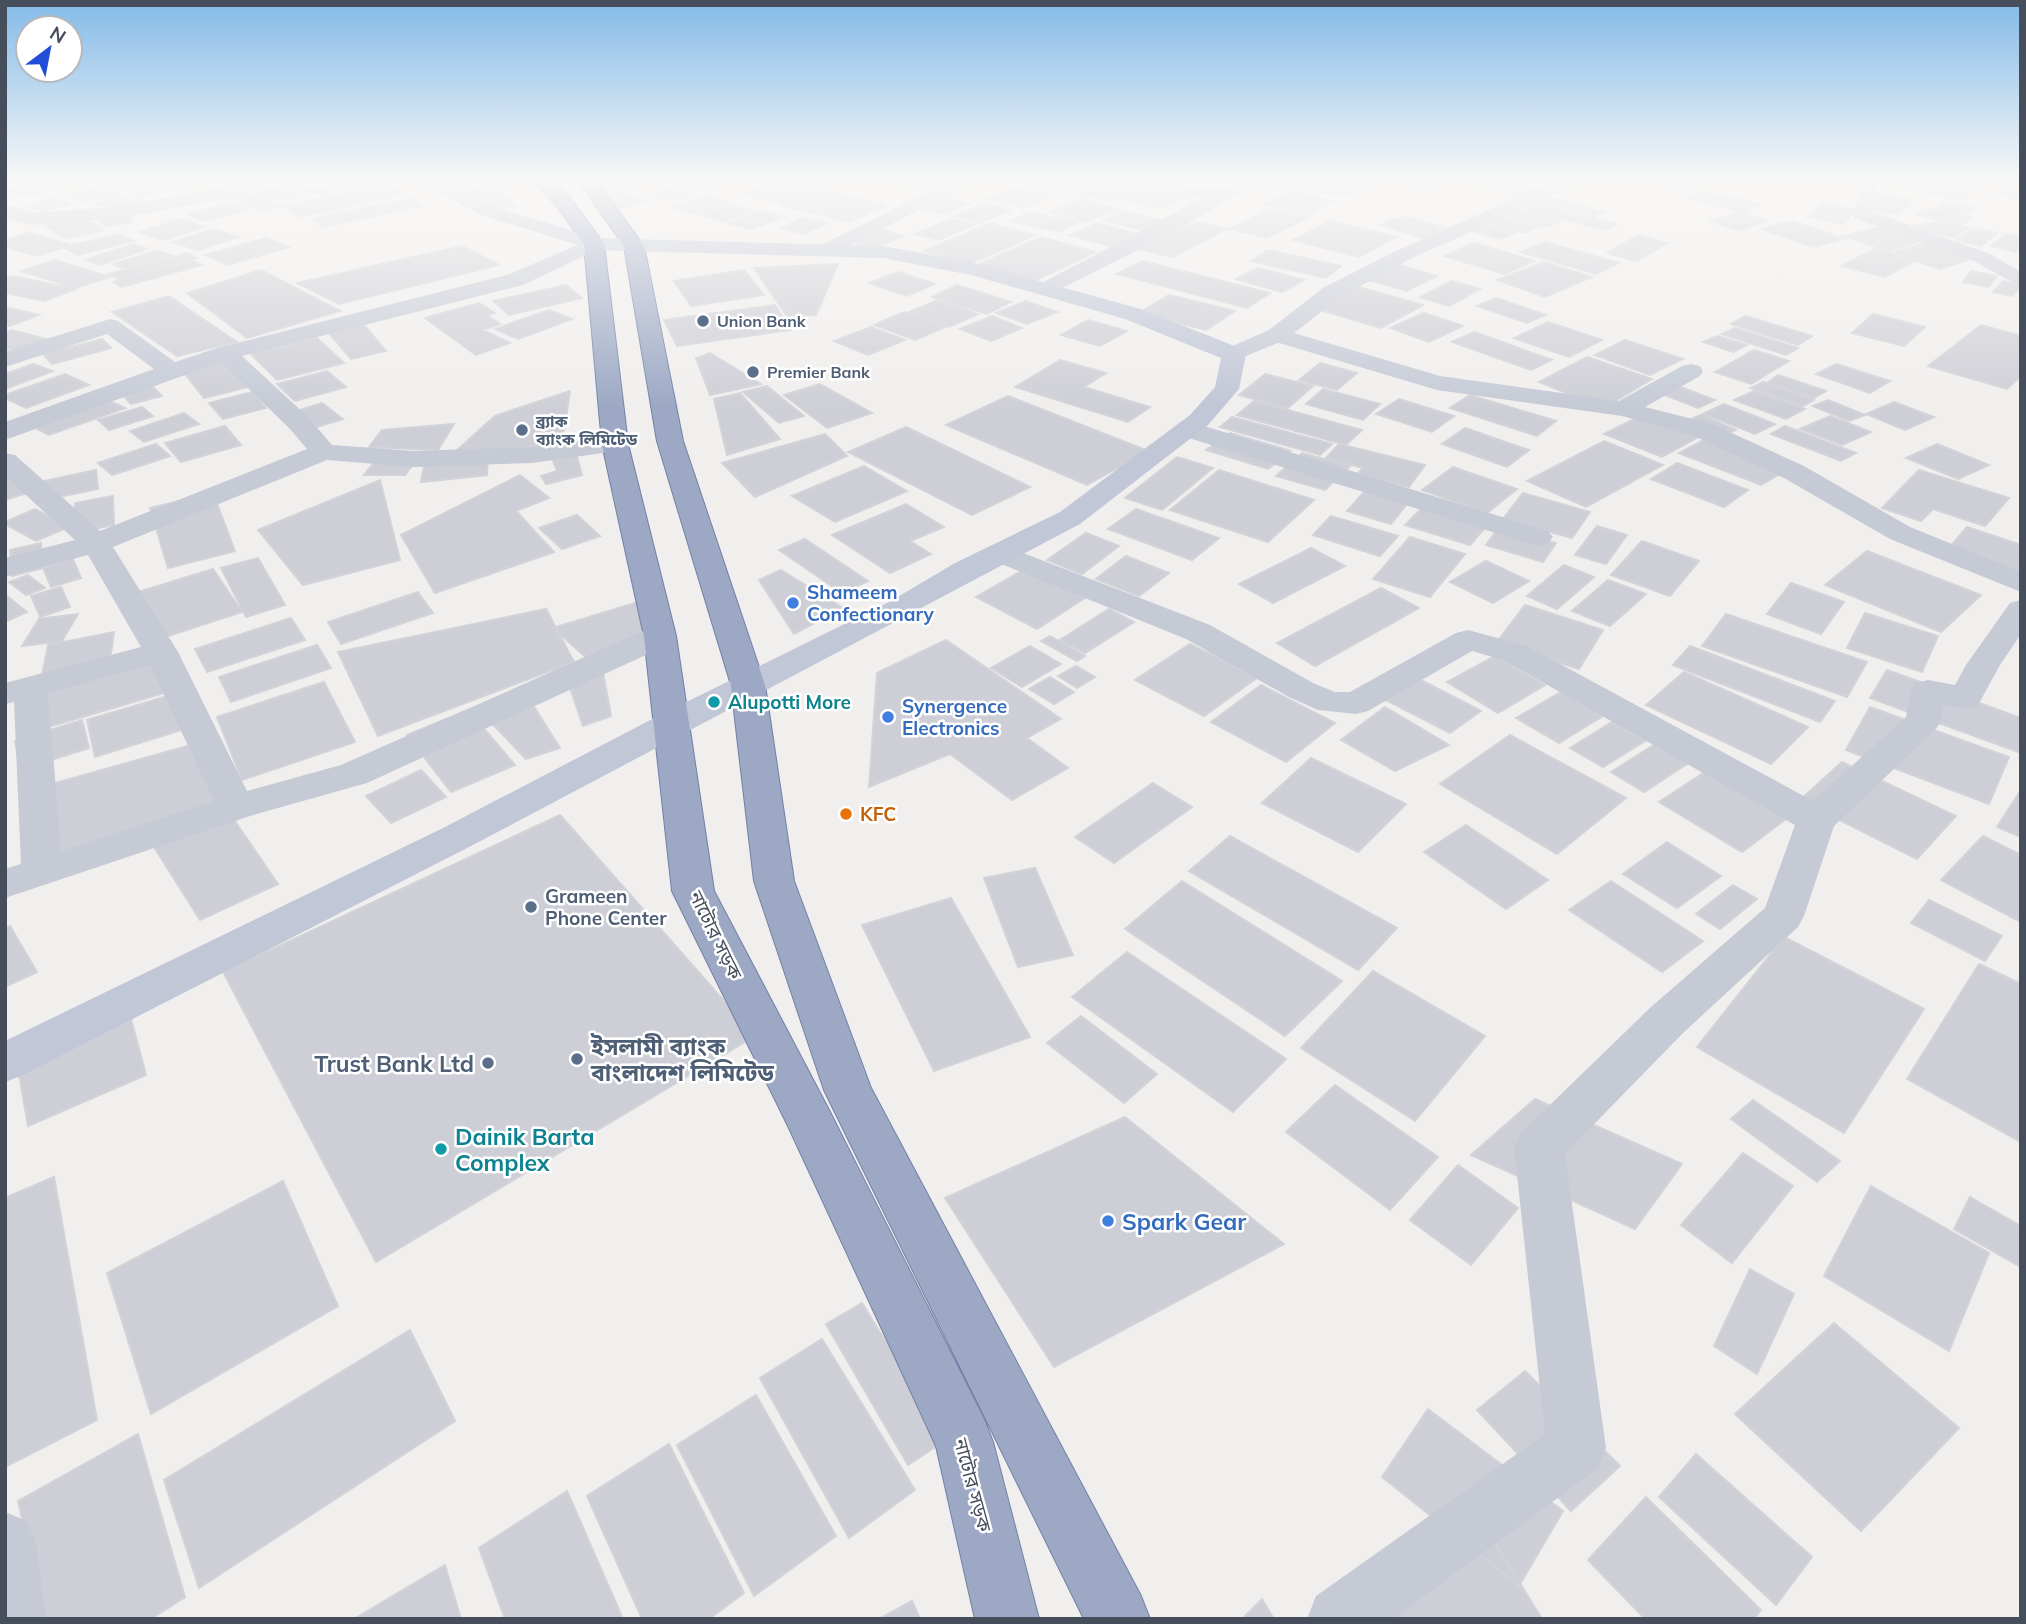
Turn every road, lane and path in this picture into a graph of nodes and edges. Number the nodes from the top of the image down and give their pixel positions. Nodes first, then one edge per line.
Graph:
1 (568, 256) edge
2 (595, 256) edge
3 (636, 256) edge
4 (905, 256) edge
5 (1113, 256) edge
6 (1402, 256) edge
7 (1978, 256) edge
8 (2021, 281) edge
9 (1048, 289) junction
10 (1277, 335) junction
11 (225, 354) junction
12 (1234, 354) junction
13 (5, 360) edge
14 (172, 371) junction
15 (1691, 371) dead end
16 (1623, 409) junction
17 (5, 411) edge
18 (39, 417) junction
19 (1188, 429) junction
20 (5, 432) edge
21 (615, 444) junction
22 (324, 452) junction
23 (5, 461) edge
24 (1538, 537) dead end
25 (96, 543) junction
26 (1000, 553) junction
27 (5, 568) edge
28 (2021, 583) edge
29 (2021, 610) edge
30 (660, 636) junction
31 (161, 652) junction
32 (748, 685) junction
33 (18, 690) edge
34 (671, 724) junction
35 (236, 807) junction
36 (1816, 820) junction
37 (42, 872) junction
38 (5, 884) edge
39 (5, 1063) edge
40 (5, 1543) edge
41 (14, 1619) edge
42 (1007, 1619) edge
43 (1118, 1619) edge
44 (1339, 1619) edge

1 - 11 street
2 - 21 highway, নাটোর সড়ক
3 - 32 highway
4 - 9 main road
5 - 9 street
6 - 10 street
7 - 8 street
9 - 12 main road
10 - 12 street
10 - 16 street
11 - 14 street
11 - 22 street
12 - 19 main road
13 - 14 street
14 - 18 street
15 - 16 street
16 - 28 street
17 - 18 street
18 - 20 street
19 - 24 street
19 - 26 main road
21 - 22 street
21 - 30 highway, নাটোর সড়ক
22 - 25 street
23 - 25 street
25 - 27 street
25 - 31 street
26 - 32 main road
26 - 36 street
29 - 36 street
30 - 34 highway, নাটোর সড়ক
30 - 35 street
31 - 33 street
31 - 35 street
32 - 34 main road
32 - 43 highway
33 - 37 street
34 - 39 main road
34 - 42 highway, নাটোর সড়ক
35 - 37 street
36 - 44 street
37 - 38 street
40 - 41 street

